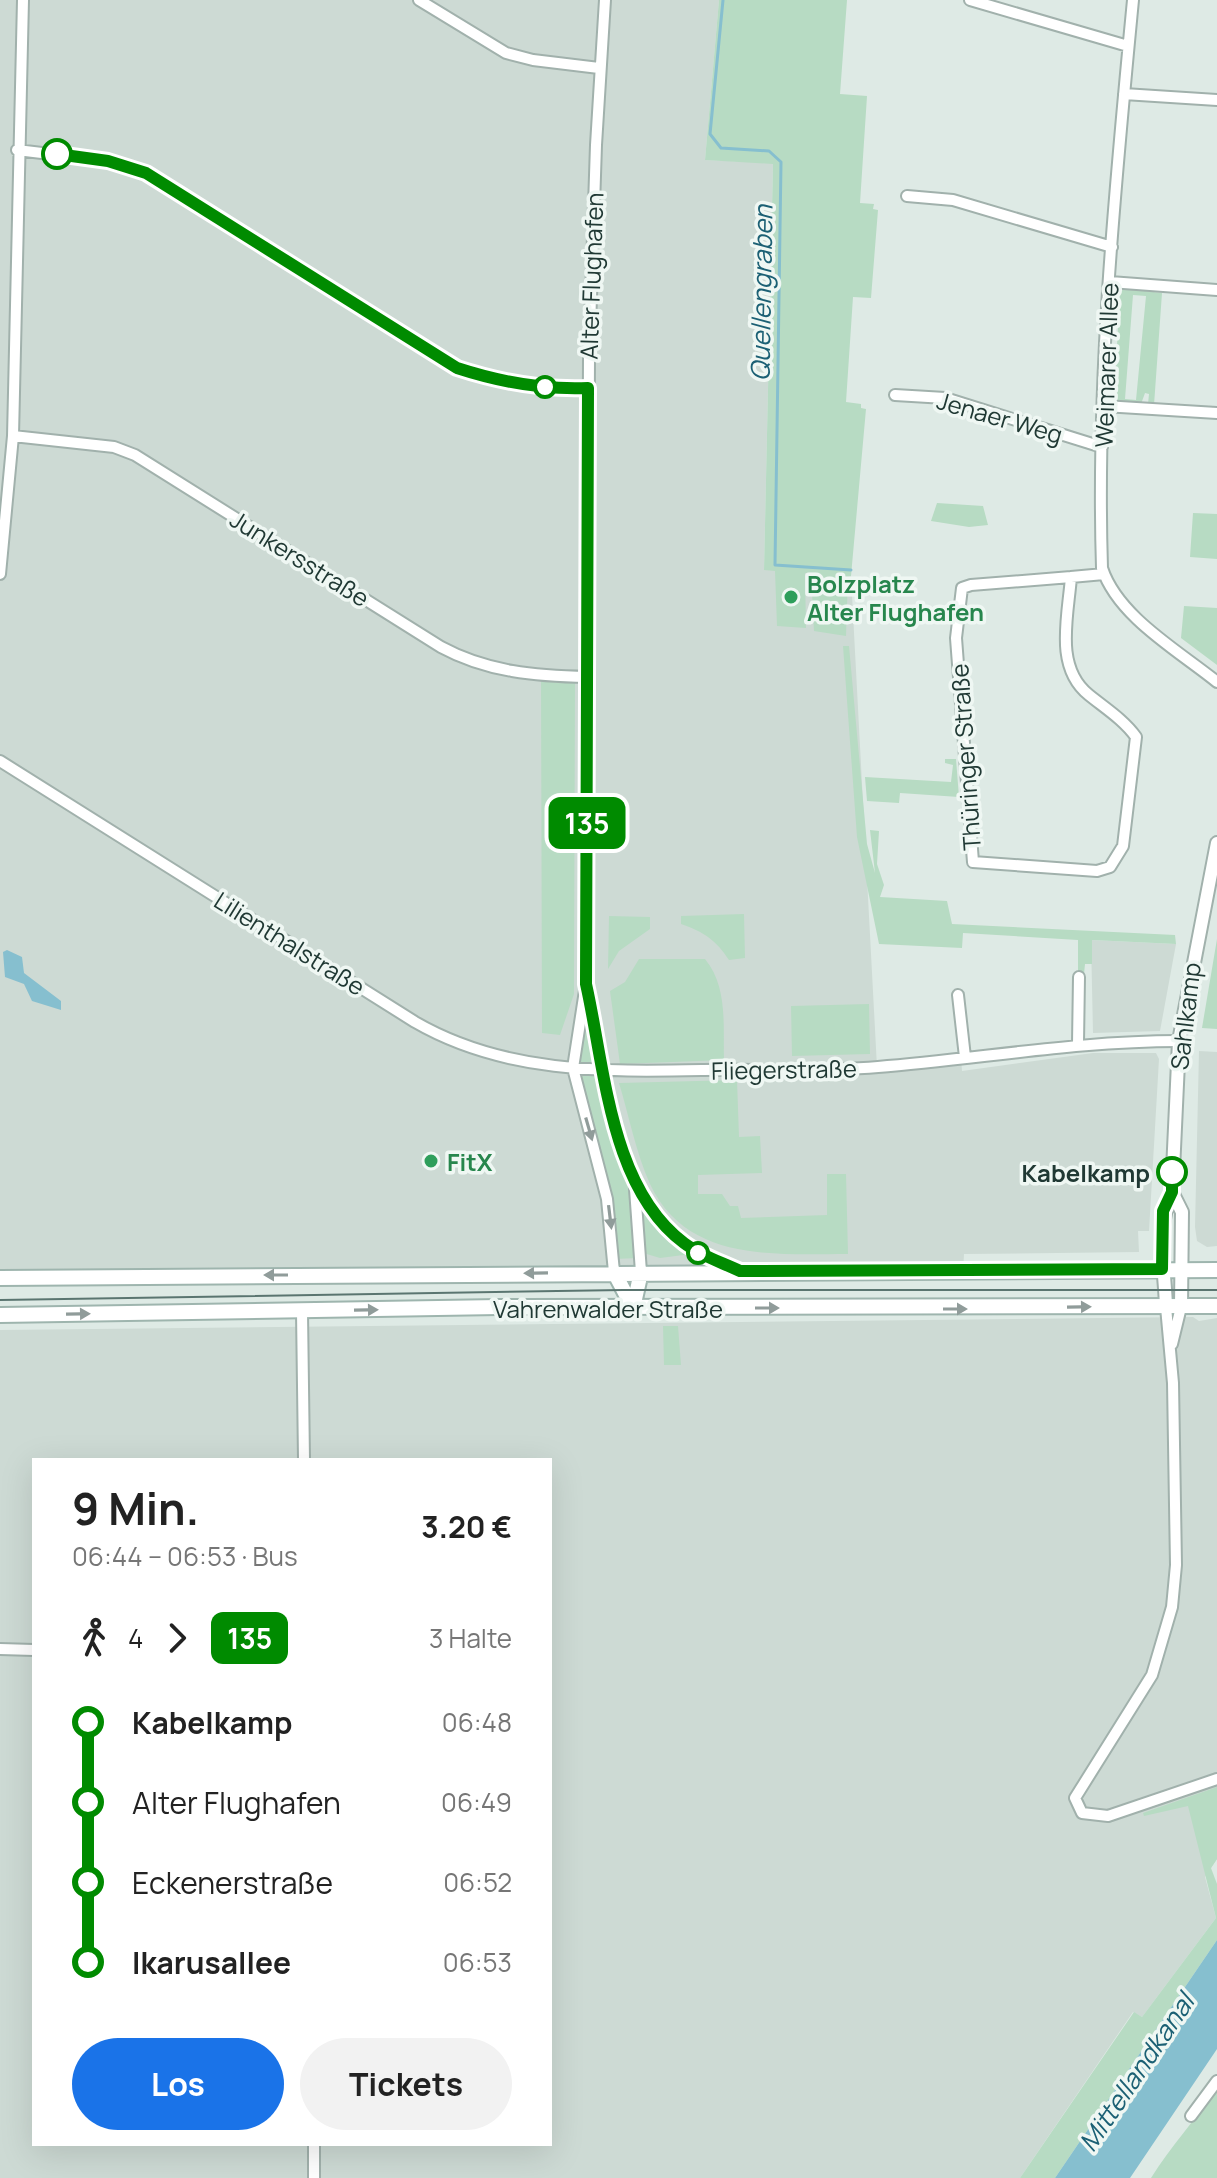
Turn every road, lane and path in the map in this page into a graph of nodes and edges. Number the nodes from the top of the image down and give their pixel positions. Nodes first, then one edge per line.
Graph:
1 (23, 0) edge
2 (419, 0) edge
3 (605, 0) edge
4 (970, 0) edge
5 (1133, 0) edge
6 (1128, 46) junction
7 (599, 68) junction
8 (1124, 94) junction
9 (1217, 100) edge
10 (17, 150) junction
11 (907, 196) dead end
12 (1112, 247) junction
13 (1110, 282) junction
14 (1217, 290) edge
15 (588, 388) junction
16 (895, 395) dead end
17 (1104, 406) junction
18 (1217, 413) edge
19 (13, 436) junction
20 (1102, 447) junction
21 (0, 574) edge
22 (1104, 574) junction
23 (1071, 577) junction
24 (588, 677) junction
25 (1217, 682) edge
26 (0, 761) edge
27 (1217, 843) edge
28 (1079, 977) dead end
29 (586, 984) junction
30 (958, 995) dead end
31 (1179, 1041) junction
32 (1078, 1043) junction
33 (965, 1057) junction
34 (573, 1068) junction
35 (601, 1072) junction
36 (634, 1183) junction
37 (1172, 1192) junction
38 (1162, 1269) junction
39 (1182, 1270) junction
40 (1217, 1270) edge
41 (740, 1271) junction
42 (614, 1272) junction
43 (641, 1272) junction
44 (0, 1278) edge
45 (1217, 1306) edge
46 (1174, 1307) junction
47 (633, 1308) junction
48 (302, 1312) junction
49 (0, 1315) edge
50 (304, 1458) edge
51 (0, 1649) edge
52 (32, 1650) edge
53 (1217, 1779) edge
54 (1217, 2081) edge
55 (1191, 2116) dead end
56 (314, 2146) edge
57 (314, 2178) edge

1 - 10 street
2 - 7 street
3 - 7 street, Alter Flughafen
4 - 6 street
5 - 6 street, Weimarer Allee
6 - 8 street, Weimarer Allee
7 - 15 street, Alter Flughafen
8 - 9 street
8 - 12 street, Weimarer Allee
10 - 15 street
10 - 19 street
11 - 12 street
12 - 13 street, Weimarer Allee
13 - 14 street
13 - 17 street, Weimarer Allee
15 - 24 street, Alter Flughafen
16 - 20 street, Jenaer Weg
17 - 18 street
17 - 20 street, Weimarer Allee
19 - 21 street
19 - 24 street, Junkersstraße
20 - 22 street, Weimarer Allee
22 - 23 street, Thüringer Straße
22 - 25 street
23 - 23 street, Thüringer Straße
24 - 29 street, Alter Flughafen
26 - 34 street, Lilienthalstraße
27 - 31 street, Sahlkamp
28 - 32 street
29 - 34 street, Alter Flughafen
29 - 35 street, Alter Flughafen
30 - 33 street
31 - 32 street, Fliegerstraße
31 - 37 street, Sahlkamp
32 - 33 street, Fliegerstraße
33 - 35 street, Fliegerstraße
34 - 35 street, Lilienthalstraße
34 -> 42 street, Alter Flughafen
35 - 36 street, Alter Flughafen
36 - 41 street, Alter Flughafen
36 - 43 street, Alter Flughafen
37 - 38 street, Sahlkamp
37 - 39 street, Sahlkamp
38 - 39 main road, Vahrenwalder Straße
38 - 41 main road, Vahrenwalder Straße
38 - 46 street, Sahlkamp
39 - 40 main road, Vahrenwalder Straße
39 - 46 street, Sahlkamp
41 - 43 main road, Vahrenwalder Straße
42 - 43 main road, Vahrenwalder Straße
42 -> 44 main road, Vahrenwalder Straße
42 - 47 main road
43 - 47 main road
45 - 46 main road, Vahrenwalder Straße
47 -> 46 main road, Vahrenwalder Straße
46 - 53 street
48 -> 47 main road, Vahrenwalder Straße
49 -> 48 main road, Vahrenwalder Straße
48 - 50 street
51 - 52 street
54 - 55 street
56 - 57 street

